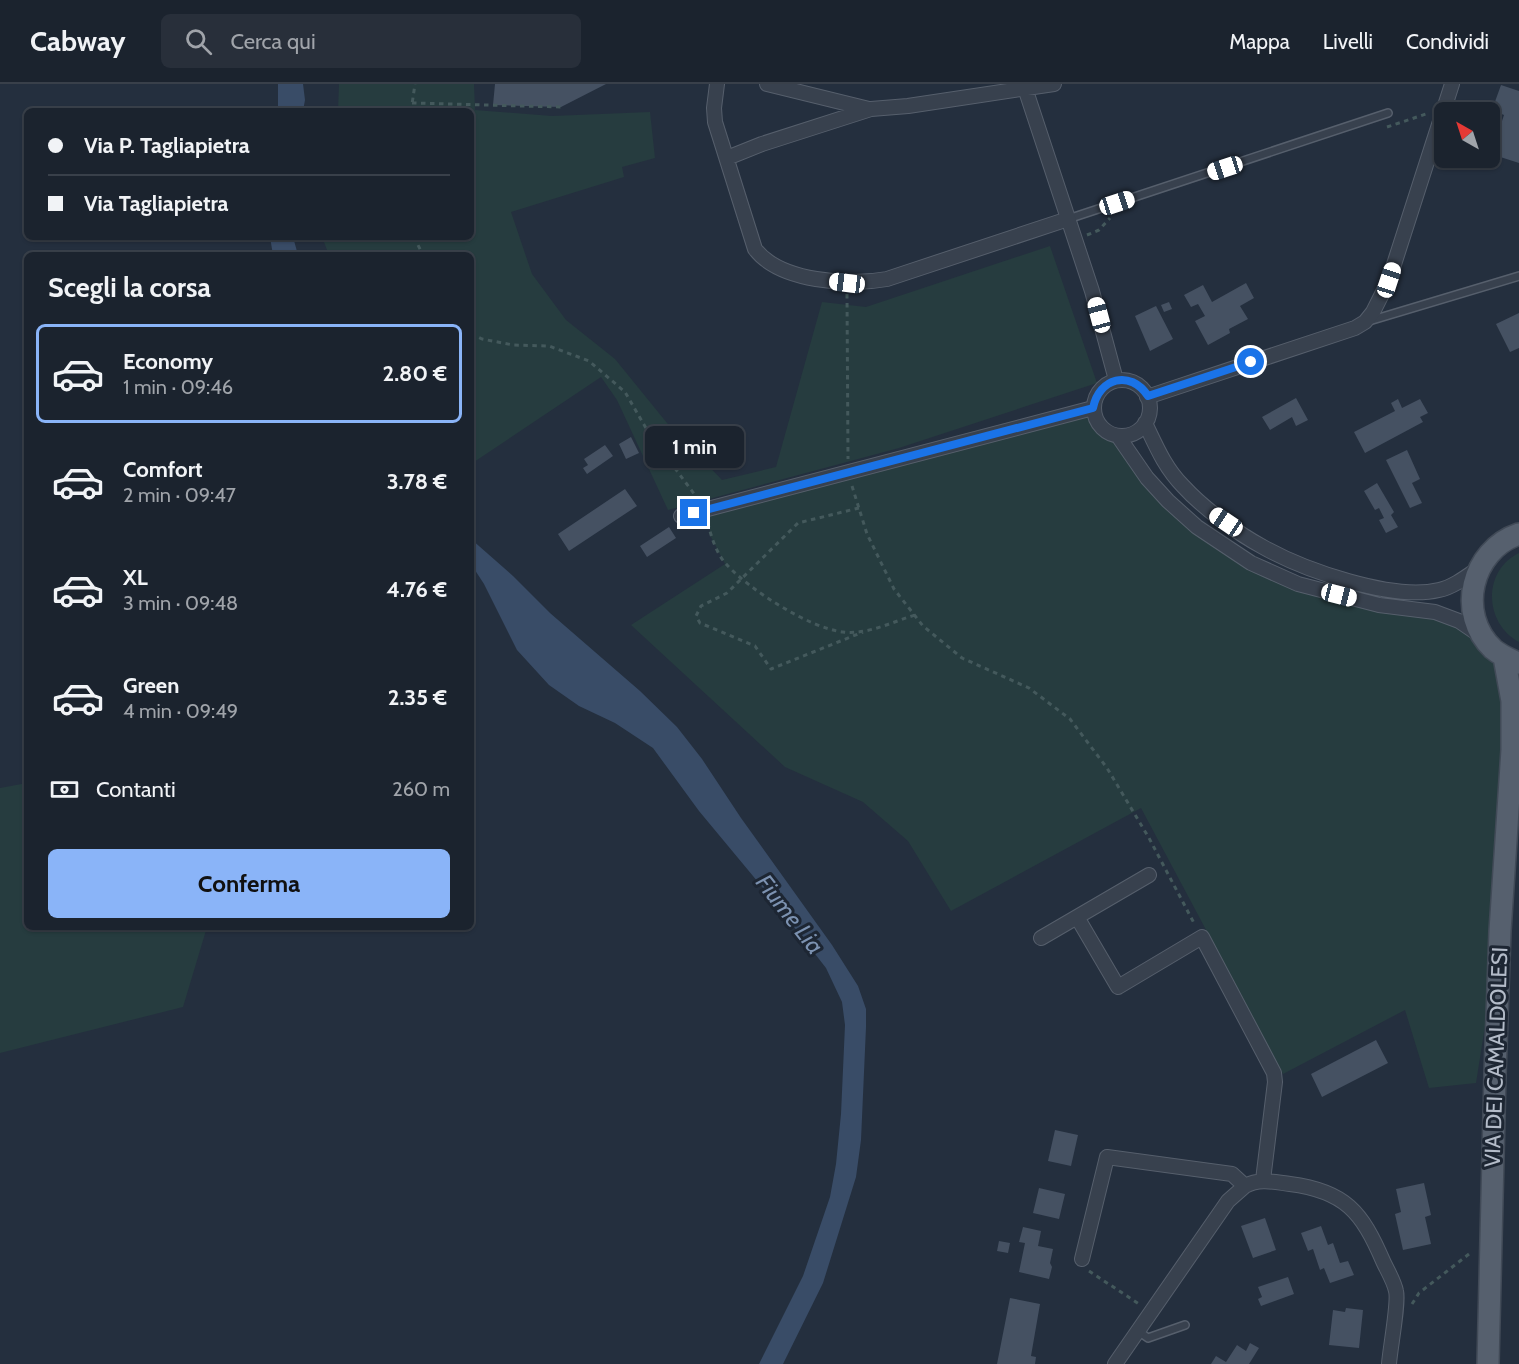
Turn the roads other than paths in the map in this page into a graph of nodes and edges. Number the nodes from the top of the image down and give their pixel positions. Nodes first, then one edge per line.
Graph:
1 (717, 84) edge
2 (767, 84) edge
3 (1054, 84) edge
4 (1452, 84) edge
5 (1025, 86) edge
6 (871, 109) junction
7 (1388, 113) dead end
8 (727, 158) junction
9 (1068, 219) junction
10 (1519, 276) edge
11 (1365, 322) junction
12 (1116, 380) junction
13 (1148, 396) junction
14 (1093, 408) junction
15 (1145, 423) junction
16 (1118, 436) junction
17 (681, 516) dead end
18 (1519, 534) edge
19 (1479, 568) junction
20 (1484, 638) junction
21 (1512, 660) edge
22 (1519, 726) edge
23 (1512, 750) junction
24 (1149, 874) dead end
25 (1077, 917) junction
26 (1041, 938) dead end
27 (1263, 1180) junction
28 (1245, 1186) junction
29 (1082, 1259) road end
30 (1185, 1325) dead end
31 (1138, 1331) junction
32 (1115, 1364) edge
33 (1389, 1364) edge
34 (1488, 1364) edge

1 - 8 street
2 - 6 street
3 - 5 street
4 - 11 street
5 - 6 street
5 - 9 street
6 - 8 street
7 - 9 lane
8 - 9 street
9 - 12 street
10 - 11 lane
11 - 13 street
12 - 13 street
12 - 14 street
13 - 15 street
14 - 16 street
14 - 17 street
15 - 16 street
15 - 19 street
16 - 20 street
18 - 19 main road
19 - 20 main road
20 - 21 main road
21 - 23 main road, VIA DEI CAMALDOLESI
22 - 23 main road, VIA DEI CAMALDOLESI
23 - 34 main road, VIA DEI CAMALDOLESI
24 - 25 street
25 - 26 street
25 - 27 street
27 - 28 street
27 - 33 street
28 - 29 street
28 - 31 street
30 - 31 lane
31 - 32 street

